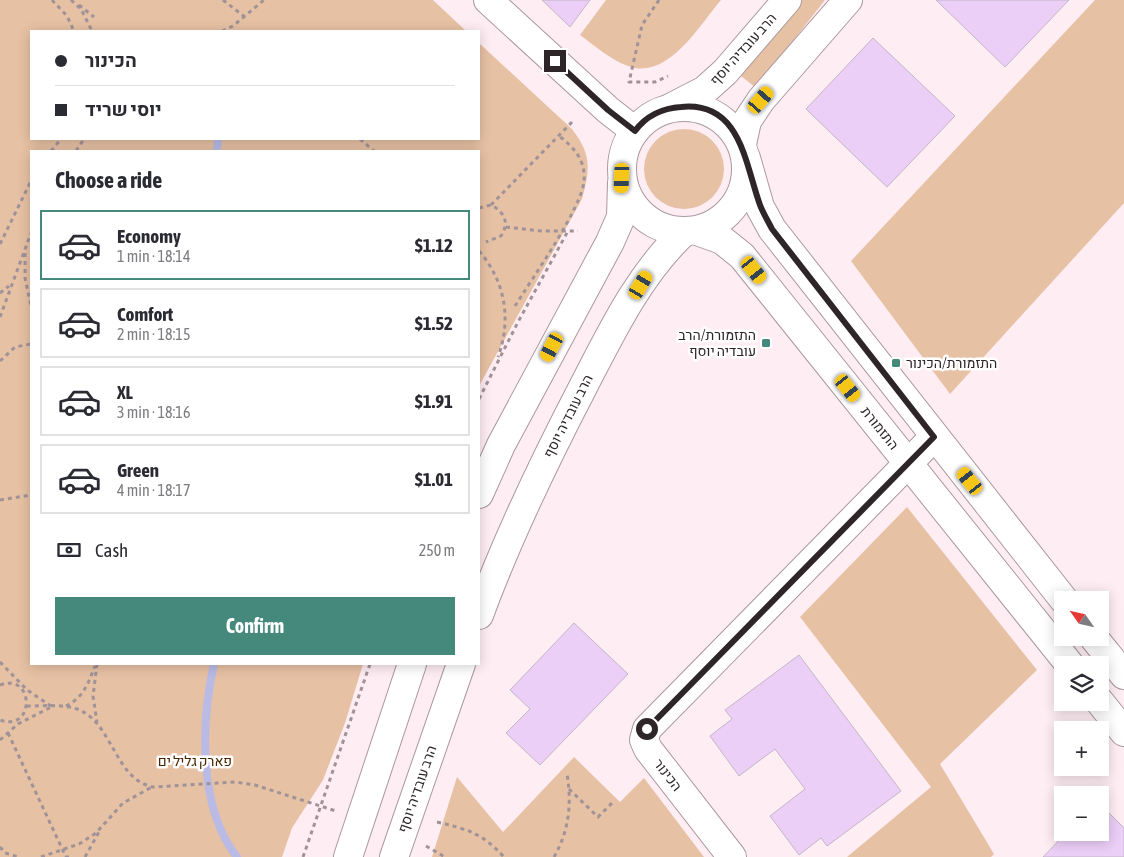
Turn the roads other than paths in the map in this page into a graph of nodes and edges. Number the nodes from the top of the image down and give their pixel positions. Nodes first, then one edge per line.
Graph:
1 (488, 0) edge
2 (787, 0) edge
3 (848, 0) edge
4 (670, 108) junction
5 (635, 131) junction
6 (744, 151) junction
7 (622, 178) junction
8 (690, 231) junction
9 (934, 437) junction
10 (907, 462) junction
11 (480, 492) edge
12 (1057, 591) edge
13 (480, 612) edge
14 (1100, 646) edge
15 (1063, 656) edge
16 (412, 665) edge
17 (461, 665) edge
18 (1124, 675) edge
19 (1107, 711) edge
20 (1124, 732) edge
21 (348, 857) edge
22 (394, 857) edge
23 (732, 857) edge

1 - 5 street
2 - 4 street, הרב עובדיה יוסף
3 - 6 street
4 - 5 street
4 - 6 street
5 - 7 street
6 - 8 street
6 - 9 street
7 - 8 street
7 - 11 street
8 - 10 street, התזמורת
8 - 13 street, הרב עובדיה יוסף
9 - 10 street, הכינור
9 - 12 street
10 - 15 street, התזמורת
10 - 23 street, הכינור
14 - 18 street
16 - 21 street
17 - 22 street, הרב עובדיה יוסף
19 - 20 street

